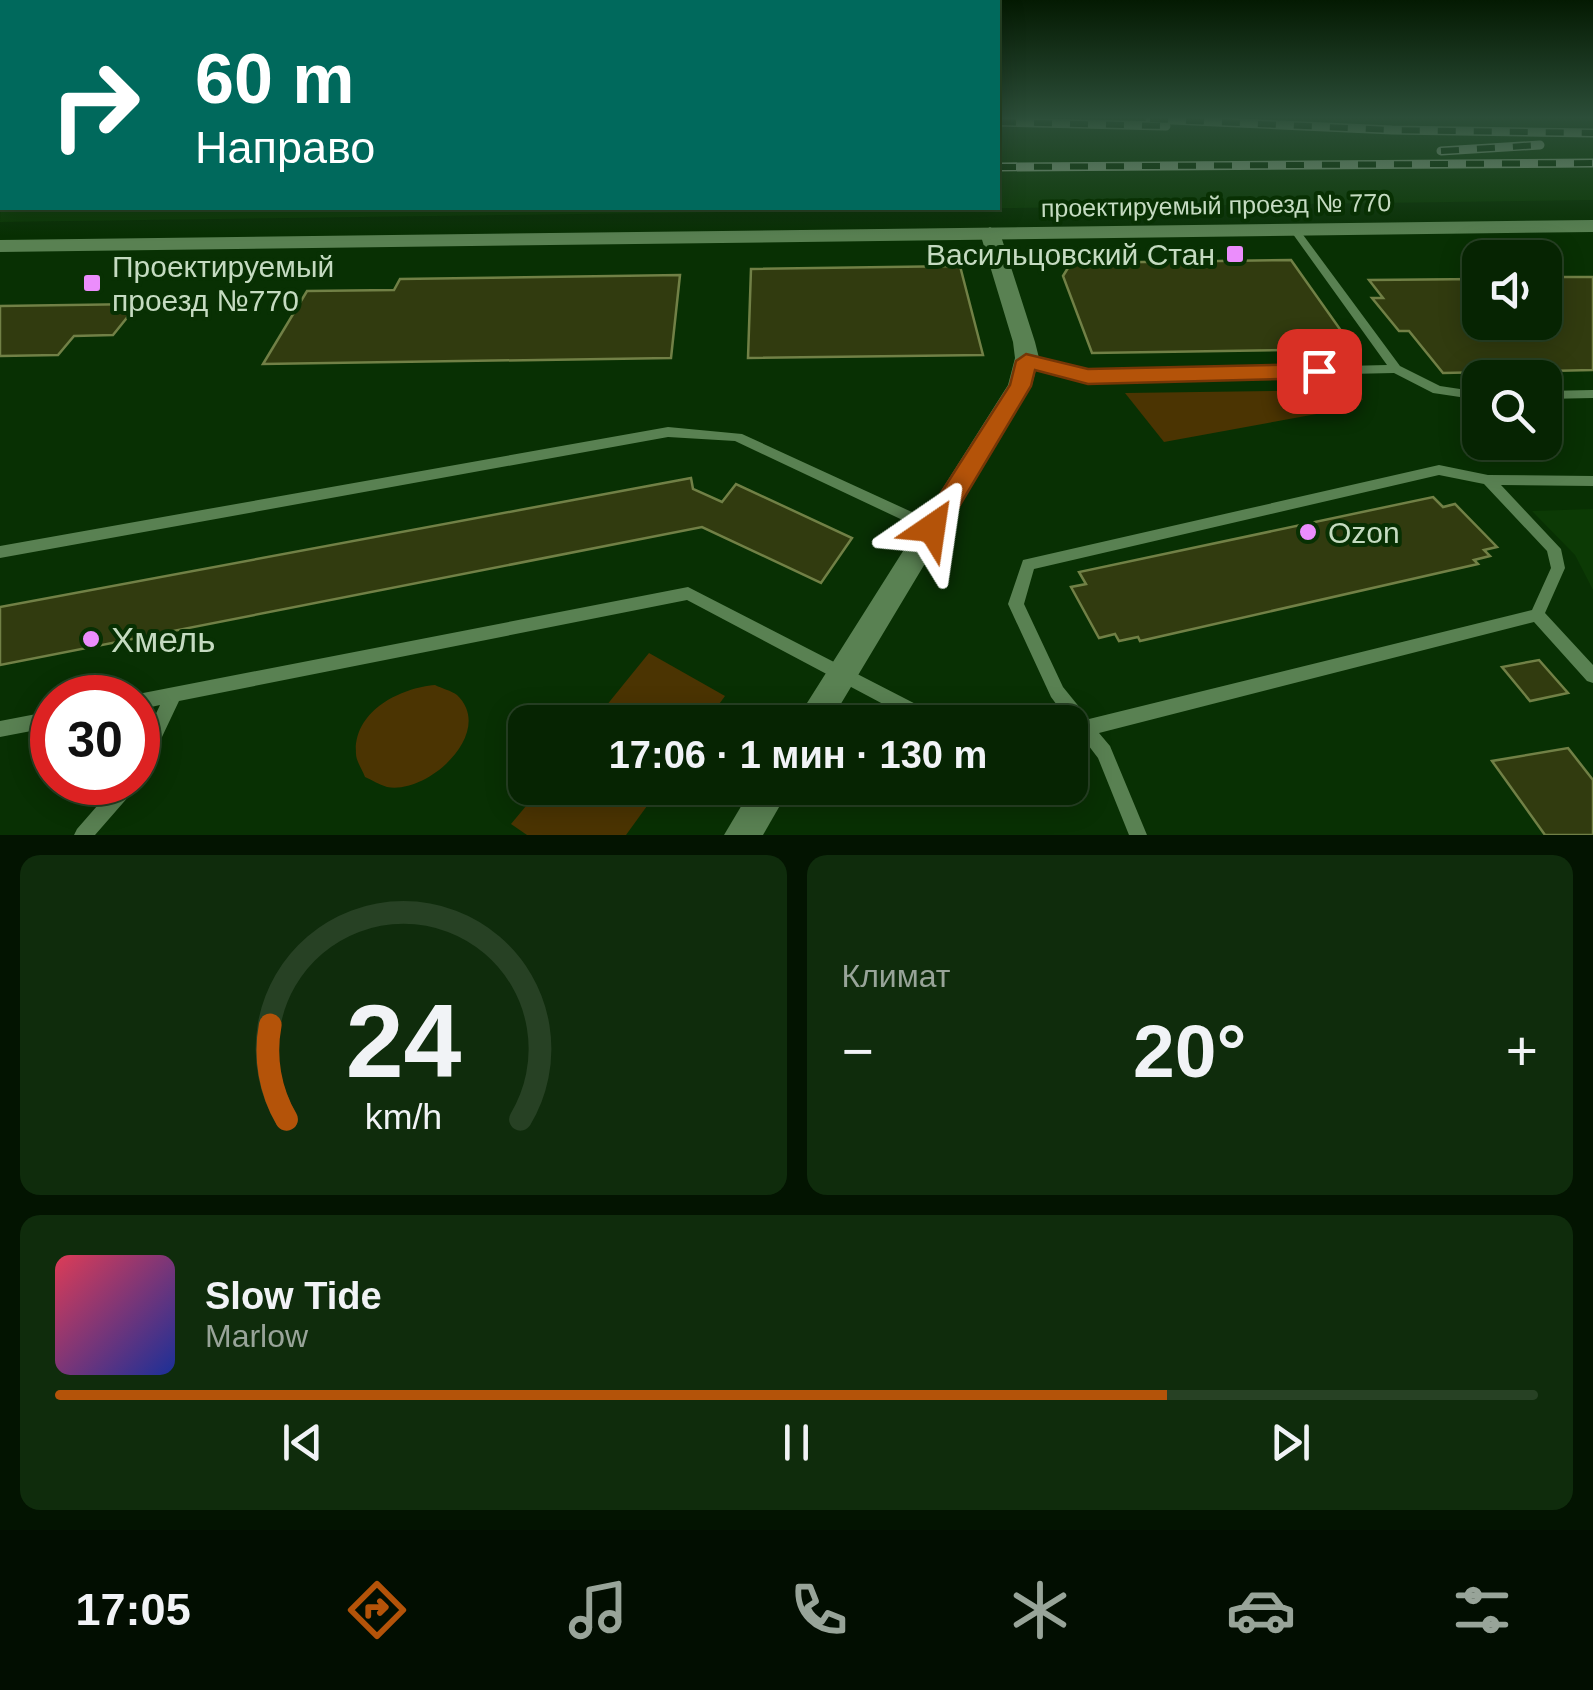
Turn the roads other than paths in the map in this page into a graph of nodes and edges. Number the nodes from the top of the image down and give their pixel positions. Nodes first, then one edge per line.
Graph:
1 (1593, 226) edge
2 (1295, 230) junction
3 (990, 233) junction
4 (0, 246) edge
5 (1026, 361) junction
6 (1396, 369) junction
7 (1462, 393) edge
8 (1562, 394) edge
9 (1593, 394) edge
10 (1488, 480) junction
11 (1593, 481) edge
12 (932, 528) junction
13 (0, 552) edge
14 (1537, 615) junction
15 (842, 674) junction
16 (1593, 676) edge
17 (174, 695) junction
18 (160, 698) edge
19 (823, 705) edge
20 (901, 705) edge
21 (1064, 705) edge
22 (30, 723) edge
23 (160, 724) edge
24 (1088, 727) edge
25 (0, 729) edge
26 (1088, 738) edge
27 (110, 805) edge
28 (761, 805) edge
29 (83, 835) edge
30 (742, 835) edge
31 (1138, 835) edge

1 - 2 street, проектируемый проезд № 770
2 - 3 street, проектируемый проезд № 770
2 - 6 lane
3 - 4 street, проектируемый проезд № 770
3 - 5 street
5 - 6 lane
5 - 12 street
6 - 7 lane
8 - 9 lane
10 - 11 lane
10 - 14 lane
10 - 21 lane
12 - 13 lane
12 - 15 street
14 - 16 lane
14 - 24 lane
15 - 17 lane
15 - 19 street
15 - 20 lane
17 - 18 lane
17 - 23 lane
22 - 25 lane
26 - 31 lane
27 - 29 lane
28 - 30 street

